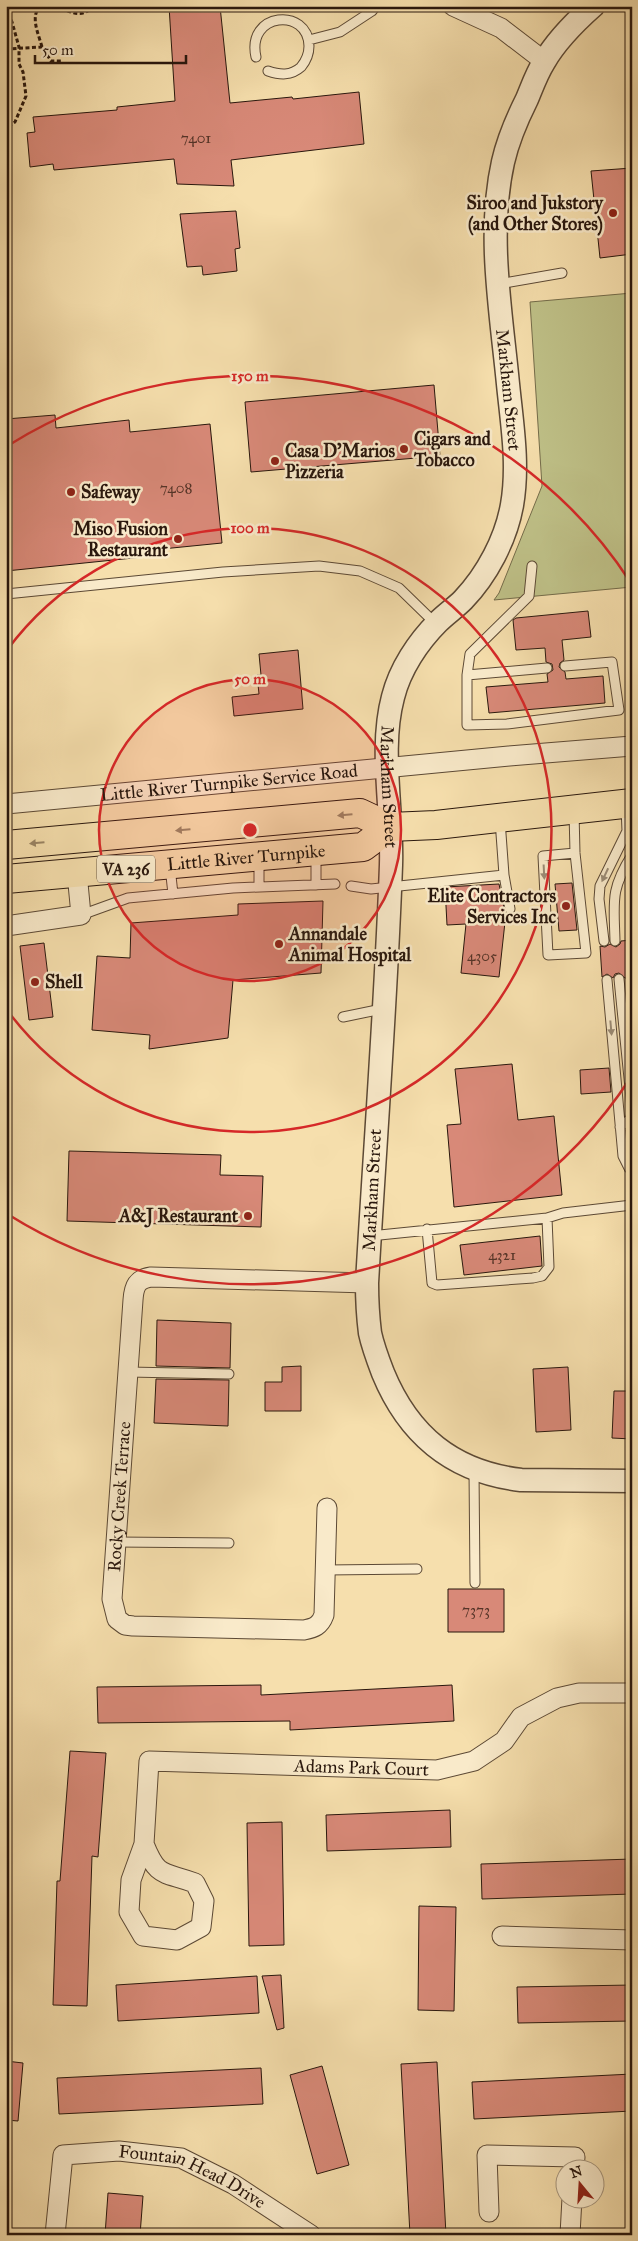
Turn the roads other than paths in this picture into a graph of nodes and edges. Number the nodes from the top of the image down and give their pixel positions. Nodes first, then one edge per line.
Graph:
1 (376, 6) edge
2 (453, 6) edge
3 (593, 6) edge
4 (309, 40) junction
5 (256, 57) dead end
6 (544, 61) junction
7 (268, 71) dead end
8 (562, 273) dead end
9 (499, 284) junction
10 (532, 566) dead end
11 (6, 594) edge
12 (436, 624) junction
13 (564, 666) dead end
14 (547, 668) dead end
15 (468, 675) junction
16 (632, 746) edge
17 (388, 767) junction
18 (6, 804) edge
19 (629, 804) edge
20 (574, 809) junction
21 (500, 818) junction
22 (390, 827) junction
23 (630, 835) edge
24 (6, 845) edge
25 (316, 850) junction
26 (575, 853) junction
27 (632, 854) edge
28 (259, 856) junction
29 (169, 865) junction
30 (77, 873) junction
31 (504, 875) junction
32 (6, 879) edge
33 (335, 884) dead end
34 (316, 885) junction
35 (351, 886) dead end
36 (389, 886) junction
37 (259, 887) junction
38 (173, 894) junction
39 (510, 910) dead end
40 (81, 915) junction
41 (6, 926) edge
42 (615, 941) dead end
43 (604, 942) dead end
44 (619, 978) dead end
45 (607, 980) dead end
46 (382, 1009) junction
47 (343, 1017) dead end
48 (632, 1108) edge
49 (632, 1114) edge
50 (620, 1126) junction
51 (632, 1167) edge
52 (632, 1205) edge
53 (547, 1218) junction
54 (427, 1230) junction
55 (370, 1236) junction
56 (367, 1283) junction
57 (128, 1372) junction
58 (229, 1374) dead end
59 (474, 1470) junction
60 (632, 1481) edge
61 (327, 1508) dead end
62 (116, 1542) junction
63 (229, 1543) dead end
64 (417, 1569) dead end
65 (326, 1570) junction
66 (475, 1583) dead end
67 (632, 1694) edge
68 (144, 1844) junction
69 (502, 1936) dead end
70 (632, 1940) edge
71 (575, 2158) edge
72 (571, 2208) edge
73 (489, 2212) dead end
74 (55, 2235) edge
75 (311, 2235) edge
76 (570, 2235) edge

1 - 4 lane
2 - 6 street
3 - 6 street, Markham Street
4 - 5 lane
4 - 7 lane
6 - 9 street, Markham Street
8 - 9 lane
9 - 12 street, Markham Street
10 - 15 lane
11 - 12 lane
12 - 17 street, Markham Street
13 - 15 lane
14 - 15 lane
16 - 17 street, Little River Turnpike Service Road
17 - 18 street, Little River Turnpike Service Road
17 - 22 street, Markham Street
19 - 20 main road, Little River Turnpike / VA 236
19 - 23 lane
20 - 21 main road, Little River Turnpike / VA 236
20 - 26 lane
21 - 22 main road, Little River Turnpike / VA 236
21 - 31 lane
22 -> 24 main road, Little River Turnpike / VA 236
22 - 25 main road, Little River Turnpike / VA 236
22 - 36 street, Markham Street
23 -> 43 lane
25 - 28 main road, Little River Turnpike / VA 236
25 - 34 lane
26 -> 26 lane
27 - 42 lane
28 - 29 main road, Little River Turnpike / VA 236
28 - 37 lane
29 - 30 main road, Little River Turnpike / VA 236
29 - 38 lane
30 - 32 main road, Little River Turnpike / VA 236
30 - 40 street
31 - 36 lane
31 - 39 lane
33 - 34 lane
34 - 37 lane
35 - 36 lane
36 - 46 street, Markham Street
37 - 38 lane
38 - 40 lane
40 - 41 street
44 - 48 lane
45 -> 50 lane
46 - 47 lane
46 - 55 street, Markham Street
49 - 50 lane
50 - 51 lane
52 - 53 lane
53 - 54 lane
53 - 54 lane
54 - 55 lane
55 - 56 street, Markham Street
56 - 57 street, Rocky Creek Terrace
56 - 59 street, Markham Street
57 - 58 lane
57 - 62 street, Rocky Creek Terrace
59 - 60 street, Markham Street
59 - 66 lane
61 - 65 street, Rocky Creek Terrace
62 - 63 lane
62 - 65 street, Rocky Creek Terrace
64 - 65 lane
67 - 68 street, Adams Park Court
68 - 68 street, Adams Park Court
69 - 70 street
71 - 73 street
72 - 76 street
74 - 75 street, Fountain Head Drive

